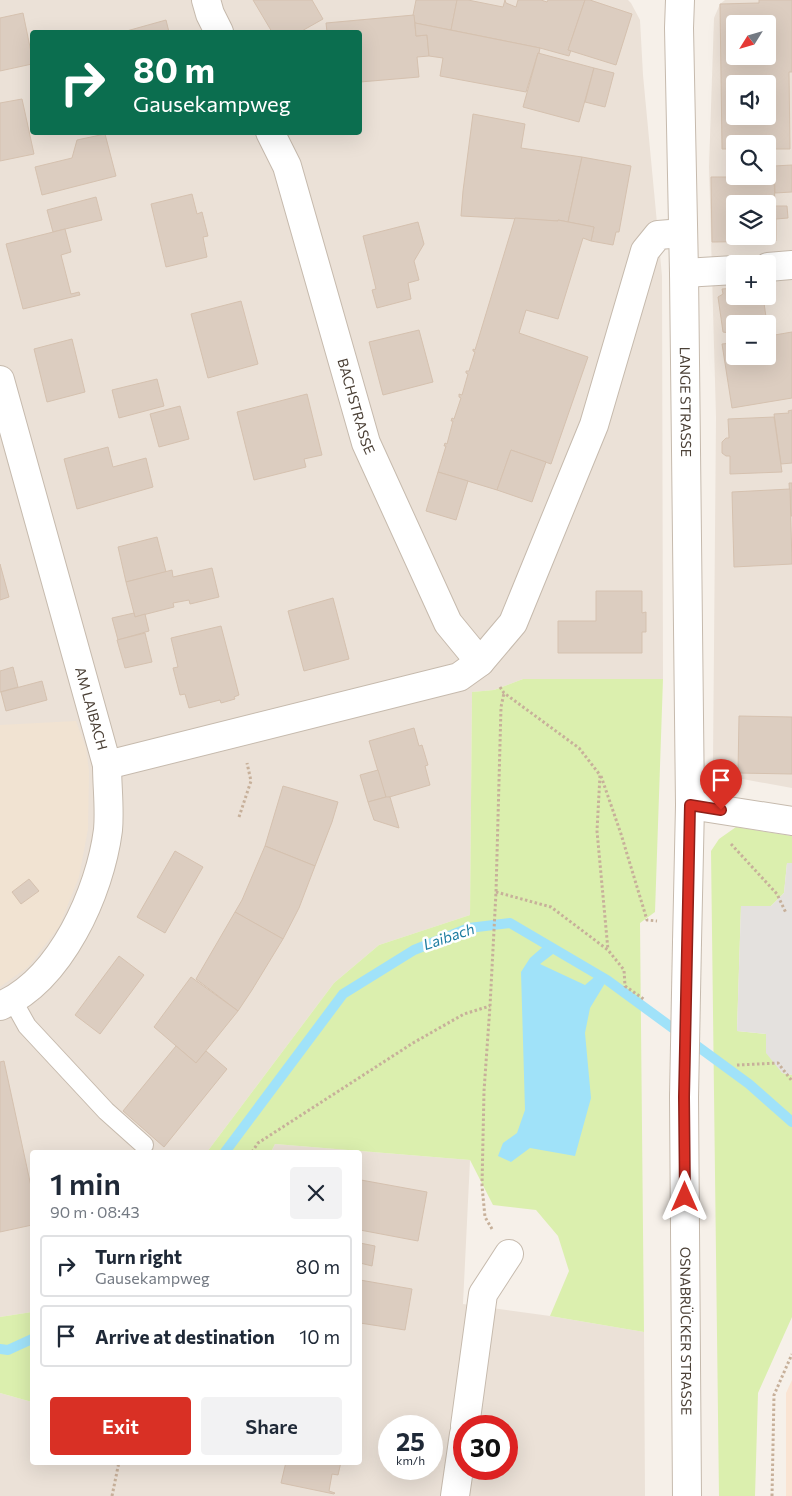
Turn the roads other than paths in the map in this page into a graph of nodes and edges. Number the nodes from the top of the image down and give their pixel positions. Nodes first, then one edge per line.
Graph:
1 (206, 0) edge
2 (680, 0) edge
3 (219, 30) edge
4 (272, 135) edge
5 (683, 233) junction
6 (792, 265) edge
7 (776, 266) edge
8 (726, 271) edge
9 (684, 273) junction
10 (0, 381) edge
11 (480, 662) junction
12 (107, 765) junction
13 (690, 805) junction
14 (792, 821) edge
15 (6, 1003) edge
16 (144, 1145) dead end
17 (509, 1254) road end
18 (466, 1415) edge
19 (457, 1480) edge
20 (455, 1496) edge
21 (687, 1496) edge

1 - 3 street
2 - 5 street, LANGE STRASSE
4 - 11 street, BACHSTRASSE
5 - 9 street, LANGE STRASSE
5 - 11 street
6 - 7 street
8 - 9 street
9 - 13 street, LANGE STRASSE
10 - 12 street, AM LAIBACH
11 - 12 street
12 - 15 street, AM LAIBACH
13 - 14 street
13 - 21 street, OSNABRÜCKER STRASSE, bridge
15 - 16 lane
17 - 18 street
19 - 20 street

